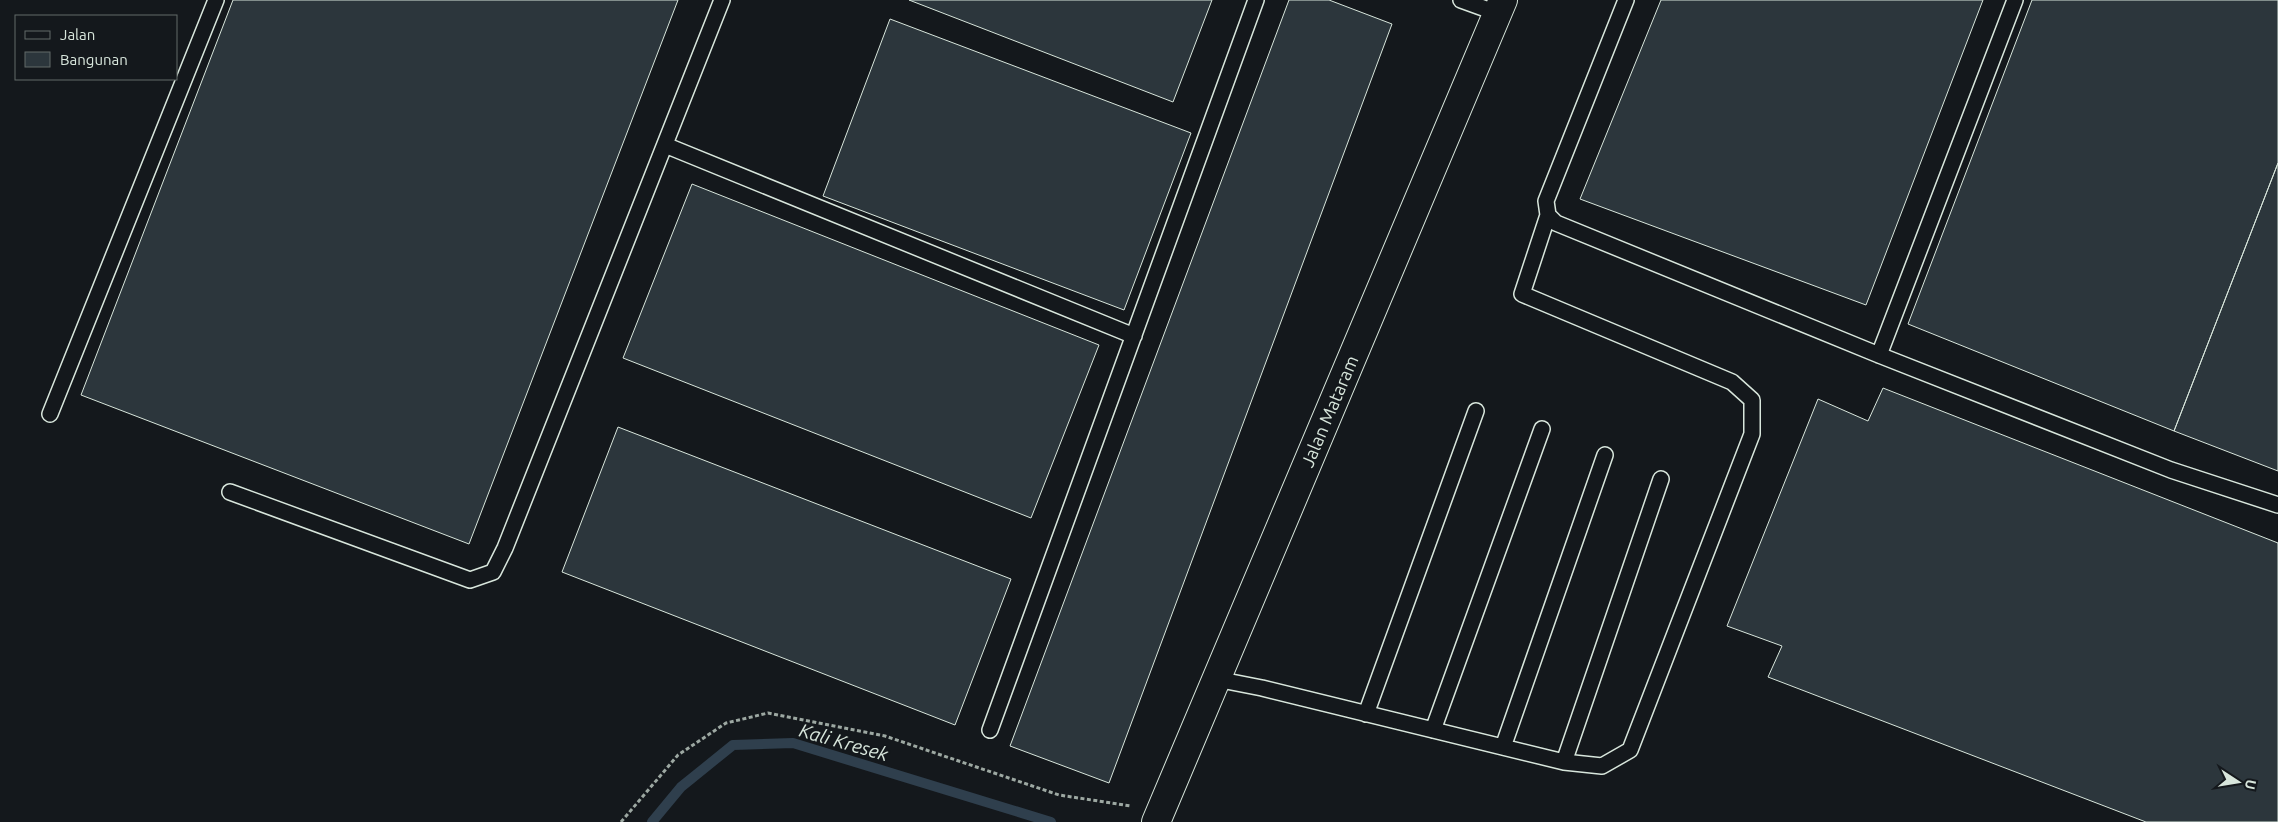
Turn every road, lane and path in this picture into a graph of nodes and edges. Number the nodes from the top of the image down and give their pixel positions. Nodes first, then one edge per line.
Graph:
1 (216, 0) edge
2 (722, 0) edge
3 (1256, 0) edge
4 (1461, 0) edge
5 (1626, 0) edge
6 (2015, 0) edge
7 (1500, 7) edge
8 (665, 145) junction
9 (1548, 215) junction
10 (1134, 336) junction
11 (1879, 355) junction
12 (1476, 411) dead end
13 (50, 414) dead end
14 (1542, 429) dead end
15 (1605, 455) dead end
16 (1661, 480) dead end
17 (230, 492) dead end
18 (2278, 505) edge
19 (1216, 679) junction
20 (1366, 714) junction
21 (990, 730) dead end
22 (1433, 730) junction
23 (1503, 747) junction
24 (1564, 762) junction
25 (1159, 817) edge
26 (621, 822) edge

1 - 13 lane
2 - 8 lane
3 - 10 lane
4 - 7 lane
5 - 9 lane
6 - 11 lane
7 - 19 main road, Jalan Mataram
8 - 10 lane
8 - 17 lane
9 - 11 lane
9 - 24 lane
10 - 21 lane
11 - 18 lane
12 - 20 lane
14 - 22 lane
15 - 23 lane
16 - 24 lane
19 - 20 lane
19 - 25 main road, Jalan Mataram
20 - 22 lane
22 - 23 lane
23 - 24 lane
25 - 26 path

